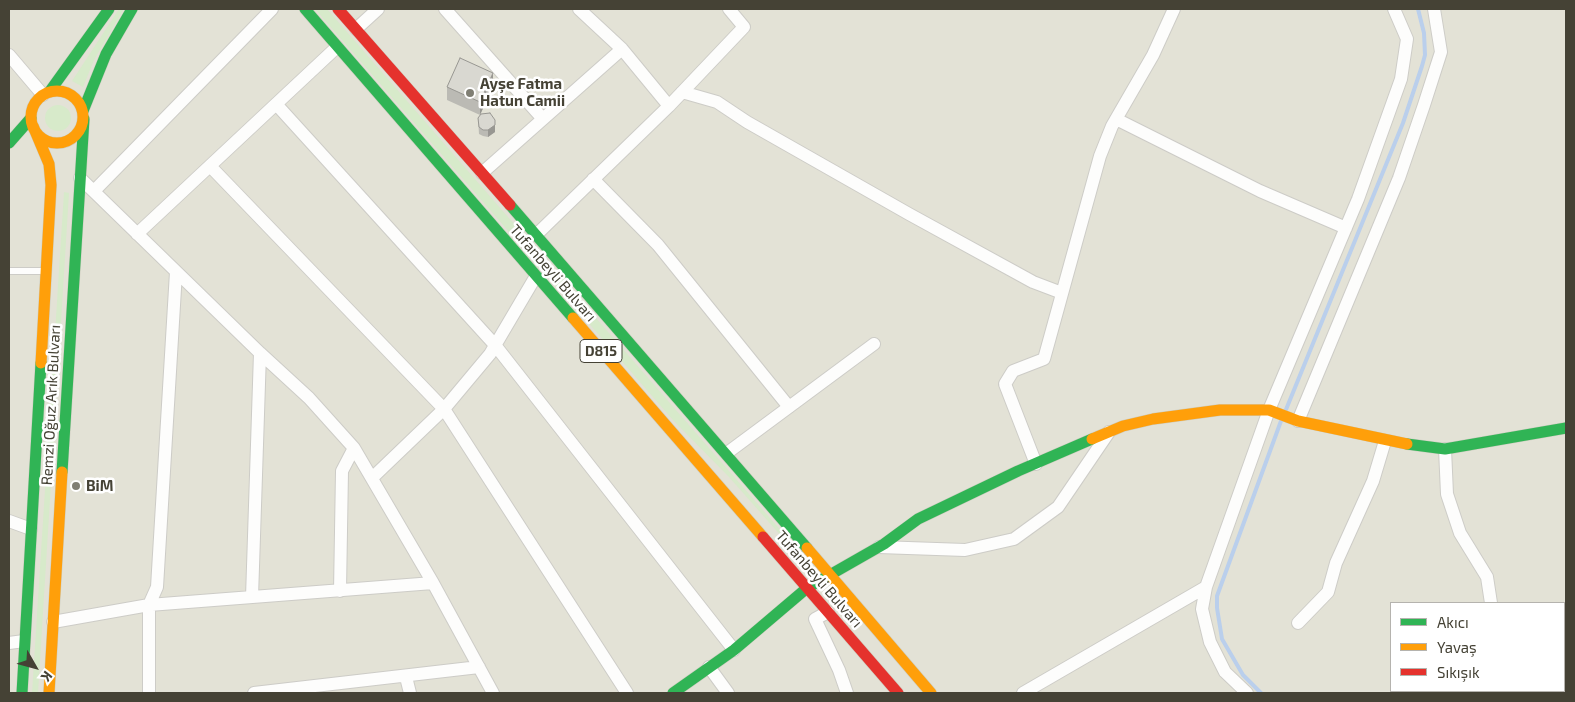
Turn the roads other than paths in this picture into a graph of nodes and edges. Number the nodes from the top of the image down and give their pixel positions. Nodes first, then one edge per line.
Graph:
1 (109, 9) edge
2 (132, 9) edge
3 (272, 9) edge
4 (305, 9) edge
5 (338, 9) edge
6 (378, 9) edge
7 (445, 9) edge
8 (579, 9) edge
9 (729, 9) edge
10 (1174, 9) edge
11 (1394, 9) edge
12 (1434, 9) edge
13 (356, 29) junction
14 (337, 47) junction
15 (622, 49) junction
16 (9, 55) edge
17 (682, 92) junction
18 (46, 93) junction
19 (276, 104) junction
20 (669, 106) junction
21 (84, 115) junction
22 (543, 119) junction
23 (1116, 119) junction
24 (32, 122) junction
25 (9, 143) edge
26 (210, 166) junction
27 (482, 172) junction
28 (80, 178) junction
29 (593, 179) junction
30 (94, 192) junction
31 (1346, 228) junction
32 (137, 234) junction
33 (536, 235) junction
34 (9, 271) edge
35 (47, 271) junction
36 (176, 272) junction
37 (536, 276) junction
38 (1062, 293) junction
39 (874, 344) dead end
40 (495, 345) junction
41 (260, 353) junction
42 (789, 407) junction
43 (444, 409) junction
44 (1271, 411) junction
45 (1298, 421) junction
46 (1566, 428) edge
47 (1109, 432) junction
48 (1385, 441) junction
49 (354, 448) junction
50 (1445, 449) junction
51 (726, 453) junction
52 (1036, 464) junction
53 (372, 478) junction
54 (9, 521) edge
55 (31, 528) junction
56 (879, 547) junction
57 (831, 575) junction
58 (433, 583) junction
59 (1206, 587) junction
60 (807, 588) junction
61 (340, 590) junction
62 (252, 597) junction
63 (1491, 602) edge
64 (149, 605) junction
65 (828, 612) junction
66 (53, 622) junction
67 (1298, 623) dead end
68 (24, 641) junction
69 (9, 643) edge
70 (734, 650) junction
71 (479, 667) junction
72 (709, 667) junction
73 (406, 678) junction
74 (22, 693) edge
75 (49, 693) edge
76 (148, 693) edge
77 (254, 693) edge
78 (410, 693) edge
79 (493, 693) edge
80 (627, 693) edge
81 (673, 693) edge
82 (728, 693) edge
83 (847, 693) edge
84 (898, 693) edge
85 (931, 693) edge
86 (1023, 693) edge
87 (1247, 693) edge

1 - 18 main road
2 - 21 main road
3 - 30 street
4 - 14 main road, Tufanbeyli Bulvarı / D815
5 - 13 main road, Tufanbeyli Bulvarı / D815
6 - 13 street
7 - 22 street
8 - 15 street
9 - 17 street
10 - 23 street
11 - 31 street
12 - 45 street
13 - 27 main road, Tufanbeyli Bulvarı / D815
14 - 19 street
14 - 37 main road, Tufanbeyli Bulvarı / D815
15 - 20 street
15 - 22 street
16 - 18 street
17 - 20 street
17 - 38 street
18 - 21 main road
18 - 24 main road
19 - 26 street
19 - 40 street
20 - 29 street
21 - 24 main road
21 - 28 main road, Remzi Oğuz Arık Bulvarı
22 - 27 street
23 - 31 street
23 - 38 street
24 - 25 main road
24 - 35 main road, Remzi Oğuz Arık Bulvarı
26 - 32 street
26 - 43 street
27 - 33 main road, Tufanbeyli Bulvarı / D815
28 - 30 street
28 - 66 main road, Remzi Oğuz Arık Bulvarı
29 - 33 street
29 - 42 street
30 - 32 street
31 - 44 street
32 - 36 street
33 - 51 main road, Tufanbeyli Bulvarı / D815
34 - 35 lane
35 - 55 main road, Remzi Oğuz Arık Bulvarı
36 - 41 street
36 - 64 street
37 - 40 street
37 - 60 main road, Tufanbeyli Bulvarı / D815
38 - 52 street
39 - 42 street
40 - 43 street
40 - 70 street
41 - 49 street
41 - 62 street
42 - 51 street
43 - 53 street
43 - 80 street
44 - 45 main road
44 - 47 main road
44 - 59 street
45 - 48 main road
46 - 50 main road
47 - 52 main road
47 - 56 street
48 - 50 main road
48 - 67 street
49 - 53 street
49 - 61 street
50 - 63 street
51 - 57 main road, Tufanbeyli Bulvarı / D815
52 - 56 main road
53 - 58 street
54 - 55 street
55 - 68 main road, Remzi Oğuz Arık Bulvarı
56 - 57 main road
57 - 60 main road
57 - 85 main road, Tufanbeyli Bulvarı / D815
58 - 61 street
58 - 71 street
59 - 86 street
59 - 87 street
60 - 65 main road, Tufanbeyli Bulvarı / D815
60 - 70 main road
61 - 62 street
62 - 64 street
64 - 66 street
64 - 76 street
65 - 83 street
65 - 84 main road, Tufanbeyli Bulvarı / D815
66 - 75 main road, Remzi Oğuz Arık Bulvarı
68 - 69 street
68 - 74 main road, Remzi Oğuz Arık Bulvarı
70 - 72 main road
71 - 73 street
71 - 79 street
72 - 81 main road
72 - 82 street
73 - 77 street
73 - 78 street

